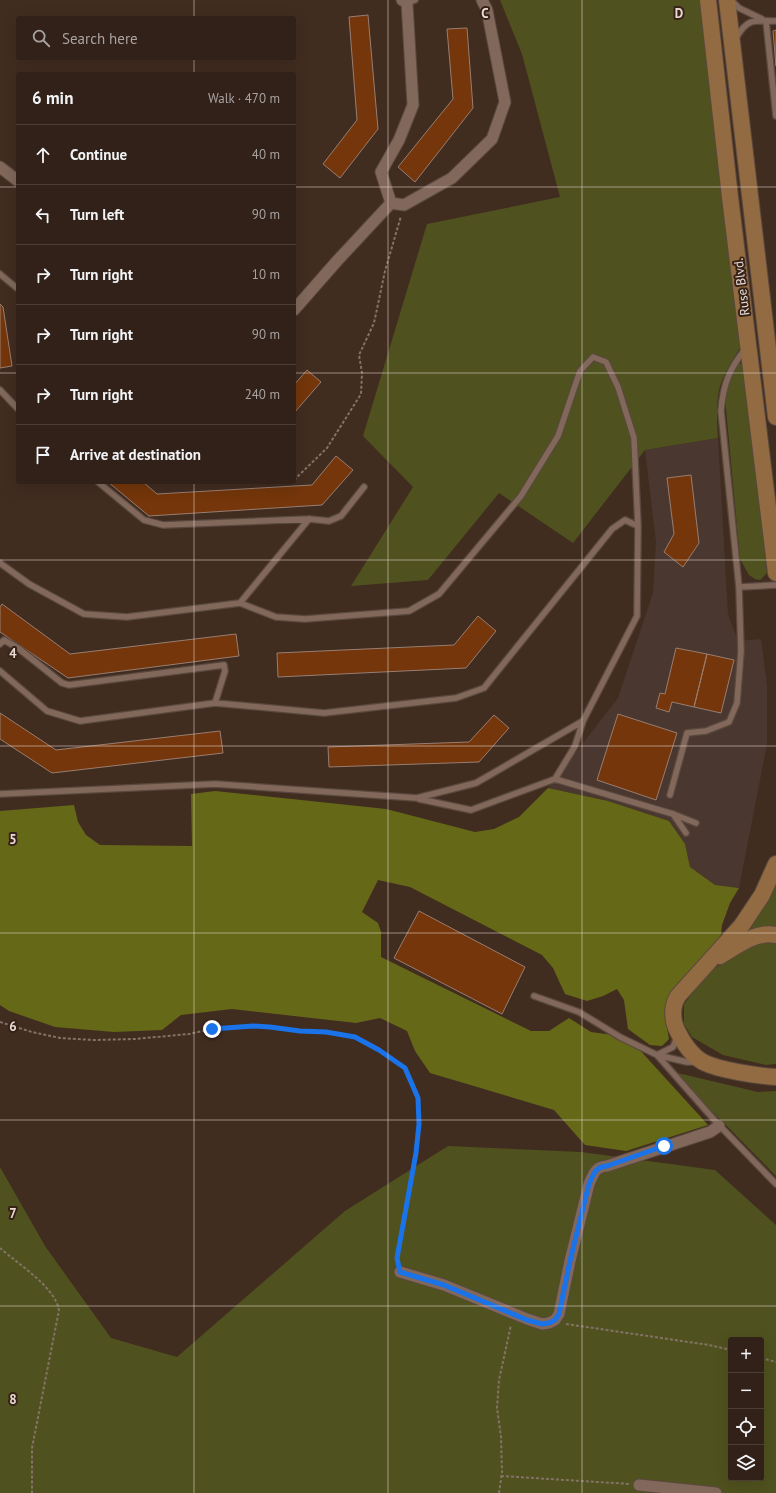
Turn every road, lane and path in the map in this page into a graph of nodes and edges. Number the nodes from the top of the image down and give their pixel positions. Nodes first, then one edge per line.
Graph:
1 (482, 0) edge
2 (708, 0) edge
3 (727, 0) edge
4 (732, 0) edge
5 (408, 1) edge
6 (766, 21) junction
7 (776, 21) edge
8 (732, 45) junction
9 (776, 116) edge
10 (0, 167) edge
11 (16, 179) edge
12 (392, 203) junction
13 (404, 205) junction
14 (0, 274) edge
15 (16, 287) edge
16 (296, 308) edge
17 (748, 345) junction
18 (0, 390) edge
19 (16, 407) edge
20 (776, 417) edge
21 (296, 478) edge
22 (100, 484) edge
23 (364, 487) dead end
24 (310, 519) junction
25 (638, 526) junction
26 (0, 563) edge
27 (776, 573) edge
28 (776, 585) edge
29 (739, 587) junction
30 (240, 603) junction
31 (0, 644) edge
32 (0, 671) edge
33 (215, 703) junction
34 (582, 721) junction
35 (554, 780) junction
36 (0, 794) edge
37 (670, 795) dead end
38 (417, 798) junction
39 (673, 814) junction
40 (696, 823) dead end
41 (686, 832) dead end
42 (776, 864) edge
43 (776, 935) edge
44 (703, 966) junction
45 (534, 996) dead end
46 (0, 1022) edge
47 (678, 1033) junction
48 (657, 1055) junction
49 (704, 1062) junction
50 (776, 1077) edge
51 (719, 1126) junction
52 (776, 1184) edge
53 (0, 1248) edge
54 (400, 1272) joint
55 (513, 1314) junction
56 (555, 1320) junction
57 (728, 1349) edge
58 (764, 1359) edge
59 (776, 1362) edge
60 (501, 1476) junction
61 (639, 1485) joint
62 (32, 1493) edge
63 (499, 1493) edge
64 (716, 1493) edge

1 - 13 street
2 - 17 main road, Ruse Blvd.
3 - 8 main road, Ruse Blvd.
4 - 6 lane
5 - 12 street
6 - 7 lane
6 - 8 lane
6 - 9 lane
8 - 20 main road, Ruse Blvd.
10 - 11 street
12 - 13 street
12 - 16 street
13 - 21 path
14 - 15 lane
17 - 27 main road, Ruse Blvd.
17 - 29 lane
18 - 19 lane
22 - 24 lane
23 - 24 lane
24 - 30 lane
25 - 30 lane
25 - 33 lane
25 - 34 lane
26 - 30 lane
28 - 29 lane
29 - 37 lane
31 - 33 lane
32 - 33 lane
34 - 35 lane
34 - 38 lane
35 - 38 lane
35 - 39 lane
36 - 38 lane
39 - 40 lane
39 - 41 lane
42 - 44 main road
43 - 44 main road
44 - 47 main road
45 - 48 lane
46 - 54 path
47 - 48 lane
47 - 49 main road
48 - 49 lane
48 - 51 lane
49 - 50 main road
51 - 52 lane
51 - 56 street
53 - 62 path
54 - 55 street
55 - 56 street
55 - 60 path
56 - 57 path
58 - 59 path
60 - 61 path
60 - 63 path
61 - 64 street

